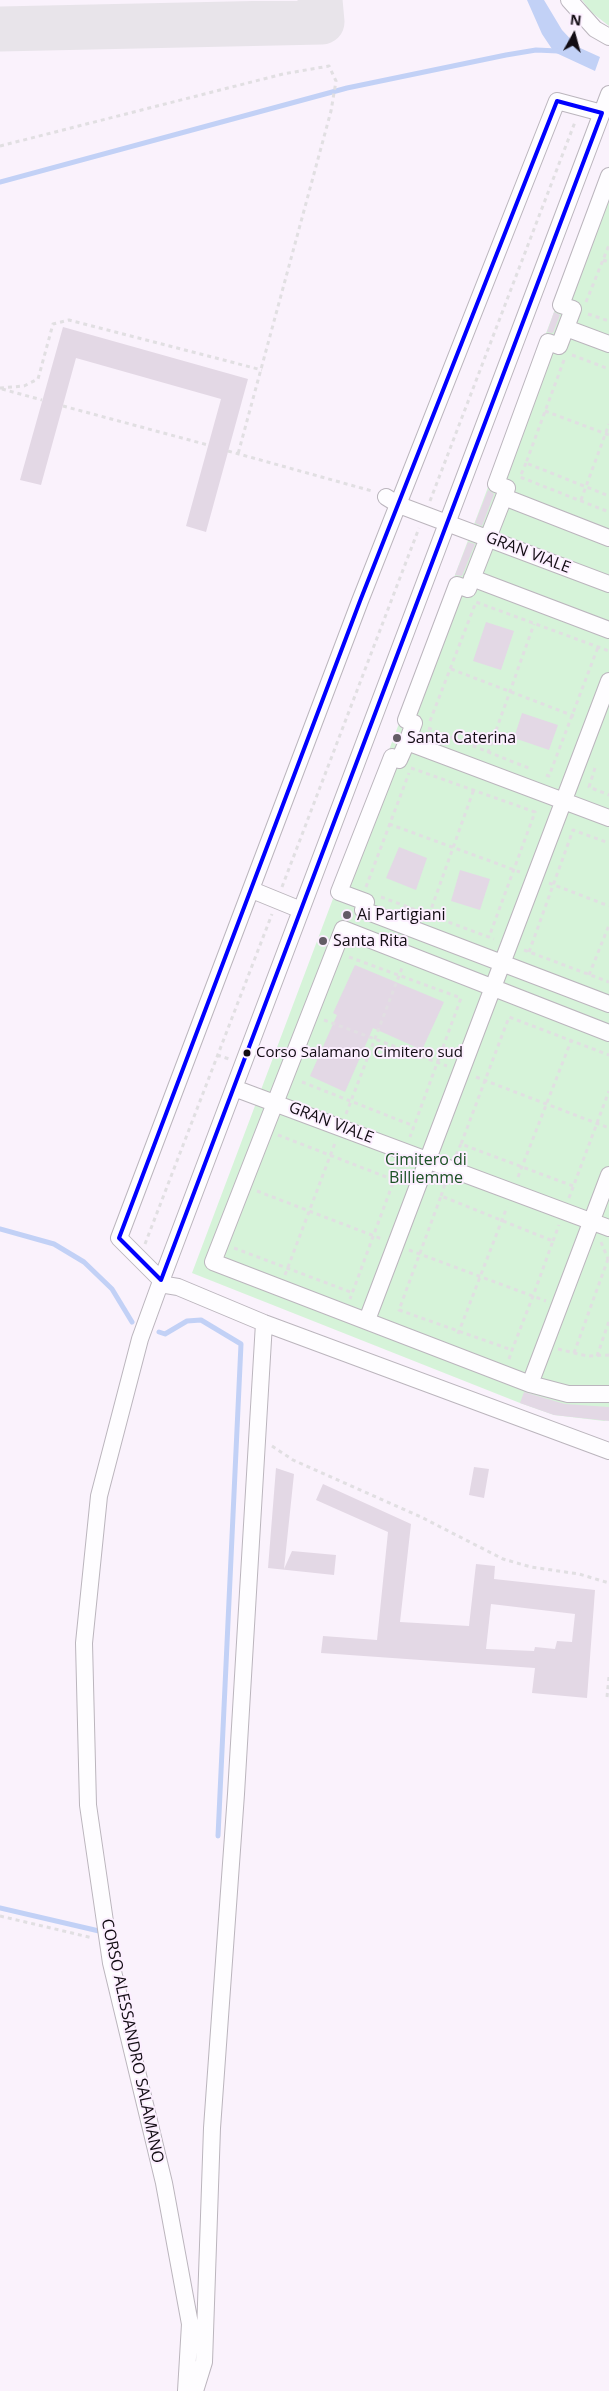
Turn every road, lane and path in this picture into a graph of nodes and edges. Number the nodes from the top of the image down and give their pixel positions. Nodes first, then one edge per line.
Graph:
1 (569, 0) edge
2 (609, 37) edge
3 (609, 94) edge
4 (580, 107) junction
5 (602, 113) junction
6 (0, 146) edge
7 (609, 176) edge
8 (609, 245) edge
9 (603, 260) junction
10 (609, 262) edge
11 (586, 303) dead end
12 (582, 312) dead end
13 (609, 321) edge
14 (566, 328) junction
15 (609, 344) edge
16 (609, 369) edge
17 (262, 370) junction
18 (0, 388) edge
19 (42, 400) dead end
20 (63, 406) dead end
21 (545, 411) junction
22 (609, 424) edge
23 (607, 435) edge
24 (208, 445) dead end
25 (228, 452) dead end
26 (238, 454) junction
27 (526, 463) junction
28 (586, 487) junction
29 (609, 496) edge
30 (504, 497) junction
31 (581, 500) junction
32 (393, 501) junction
33 (609, 512) edge
34 (425, 514) junction
35 (447, 523) junction
36 (487, 538) junction
37 (609, 538) edge
38 (472, 578) junction
39 (609, 584) edge
40 (609, 630) edge
41 (598, 648) junction
42 (609, 652) edge
43 (450, 669) junction
44 (609, 681) edge
45 (573, 715) junction
46 (593, 723) junction
47 (407, 742) junction
48 (597, 762) dead end
49 (609, 795) edge
50 (564, 801) junction
51 (609, 818) edge
52 (389, 824) junction
53 (609, 843) edge
54 (513, 869) junction
55 (535, 878) junction
56 (554, 885) junction
57 (252, 890) junction
58 (365, 890) dead end
59 (374, 894) dead end
60 (277, 900) junction
61 (609, 906) edge
62 (300, 910) junction
63 (609, 925) edge
64 (489, 937) junction
65 (510, 945) junction
66 (529, 952) junction
67 (346, 965) dead end
68 (502, 966) junction
69 (589, 975) junction
70 (609, 982) edge
71 (494, 988) junction
72 (609, 1004) edge
73 (328, 1011) dead end
74 (321, 1030) dead end
75 (609, 1032) edge
76 (609, 1055) edge
77 (305, 1074) dead end
78 (234, 1088) junction
79 (609, 1091) edge
80 (275, 1102) junction
81 (276, 1134) dead end
82 (427, 1159) junction
83 (609, 1175) edge
84 (256, 1190) dead end
85 (253, 1198) dead end
86 (592, 1222) junction
87 (609, 1228) edge
88 (237, 1240) dead end
89 (140, 1258) junction
90 (609, 1260) edge
91 (160, 1282) junction
92 (367, 1320) junction
93 (609, 1321) edge
94 (264, 1323) junction
95 (608, 1329) edge
96 (545, 1344) junction
97 (512, 1350) joint
98 (574, 1353) junction
99 (609, 1355) edge
100 (597, 1356) junction
101 (530, 1384) junction
102 (609, 1394) edge
103 (258, 1435) junction
104 (609, 1451) edge
105 (609, 1583) edge
106 (609, 1677) edge
107 (606, 1698) dead end
108 (0, 1916) edge
109 (108, 1941) junction
110 (186, 2391) edge
111 (195, 2391) edge

1 - 2 street
3 - 5 street, CORSO ALESSANDRO SALAMANO
4 - 5 street
4 - 32 street
4 - 34 path
5 - 35 street, CORSO ALESSANDRO SALAMANO
6 - 17 path
7 - 14 street
8 - 9 path
9 - 10 path
9 - 11 path
12 - 13 path
14 - 15 street
14 - 30 street
16 - 21 path
17 - 18 path
17 - 26 path
18 - 19 path
20 - 24 path
21 - 23 path
21 - 27 path
22 - 23 path
23 - 28 path
25 - 26 path
26 - 32 path
27 - 28 path
27 - 31 path
28 - 29 path
28 - 31 path
30 - 36 street
30 - 37 street
31 - 33 path
32 - 34 street
32 - 57 street
34 - 35 street
34 - 60 path
35 - 36 street, GRAN VIALE
35 - 62 street, CORSO ALESSANDRO SALAMANO
36 - 38 street
36 - 39 street, GRAN VIALE
38 - 40 street
38 - 47 street
41 - 42 path
41 - 43 path
41 - 45 path
43 - 45 path
43 - 45 path
44 - 46 street
45 - 46 path
46 - 50 street
47 - 50 street
47 - 68 street
48 - 49 path
50 - 51 street
50 - 55 street
52 - 54 path
52 - 54 path
52 - 58 path
53 - 56 path
54 - 55 path
54 - 64 path
55 - 56 path
55 - 65 street
56 - 61 path
56 - 66 path
57 - 60 street
57 - 89 street
59 - 64 path
60 - 62 street
60 - 89 path
62 - 78 street, CORSO ALESSANDRO SALAMANO
63 - 69 path
64 - 65 path
65 - 66 path
65 - 68 street
66 - 69 path
67 - 77 path
68 - 71 street
68 - 72 street
69 - 70 path
71 - 75 street
71 - 80 street
71 - 82 street
73 - 74 path
76 - 79 path
78 - 80 street, GRAN VIALE
78 - 91 street, CORSO ALESSANDRO SALAMANO
80 - 82 street, GRAN VIALE
80 - 92 street
81 - 88 path
82 - 86 street, GRAN VIALE
82 - 92 street
83 - 86 street
84 - 85 path
86 - 87 street, GRAN VIALE
86 - 96 street
89 - 91 street
90 - 98 path
91 - 94 street
91 - 109 street, CORSO ALESSANDRO SALAMANO
92 - 101 street
93 - 95 path
94 - 103 street
94 - 104 street
95 - 100 path
96 - 98 path
96 - 101 street
97 - 97 path
98 - 100 path
99 - 100 path
101 - 102 street
103 - 105 path
103 - 111 street
106 - 107 path
108 - 109 path
109 - 110 street, CORSO ALESSANDRO SALAMANO

